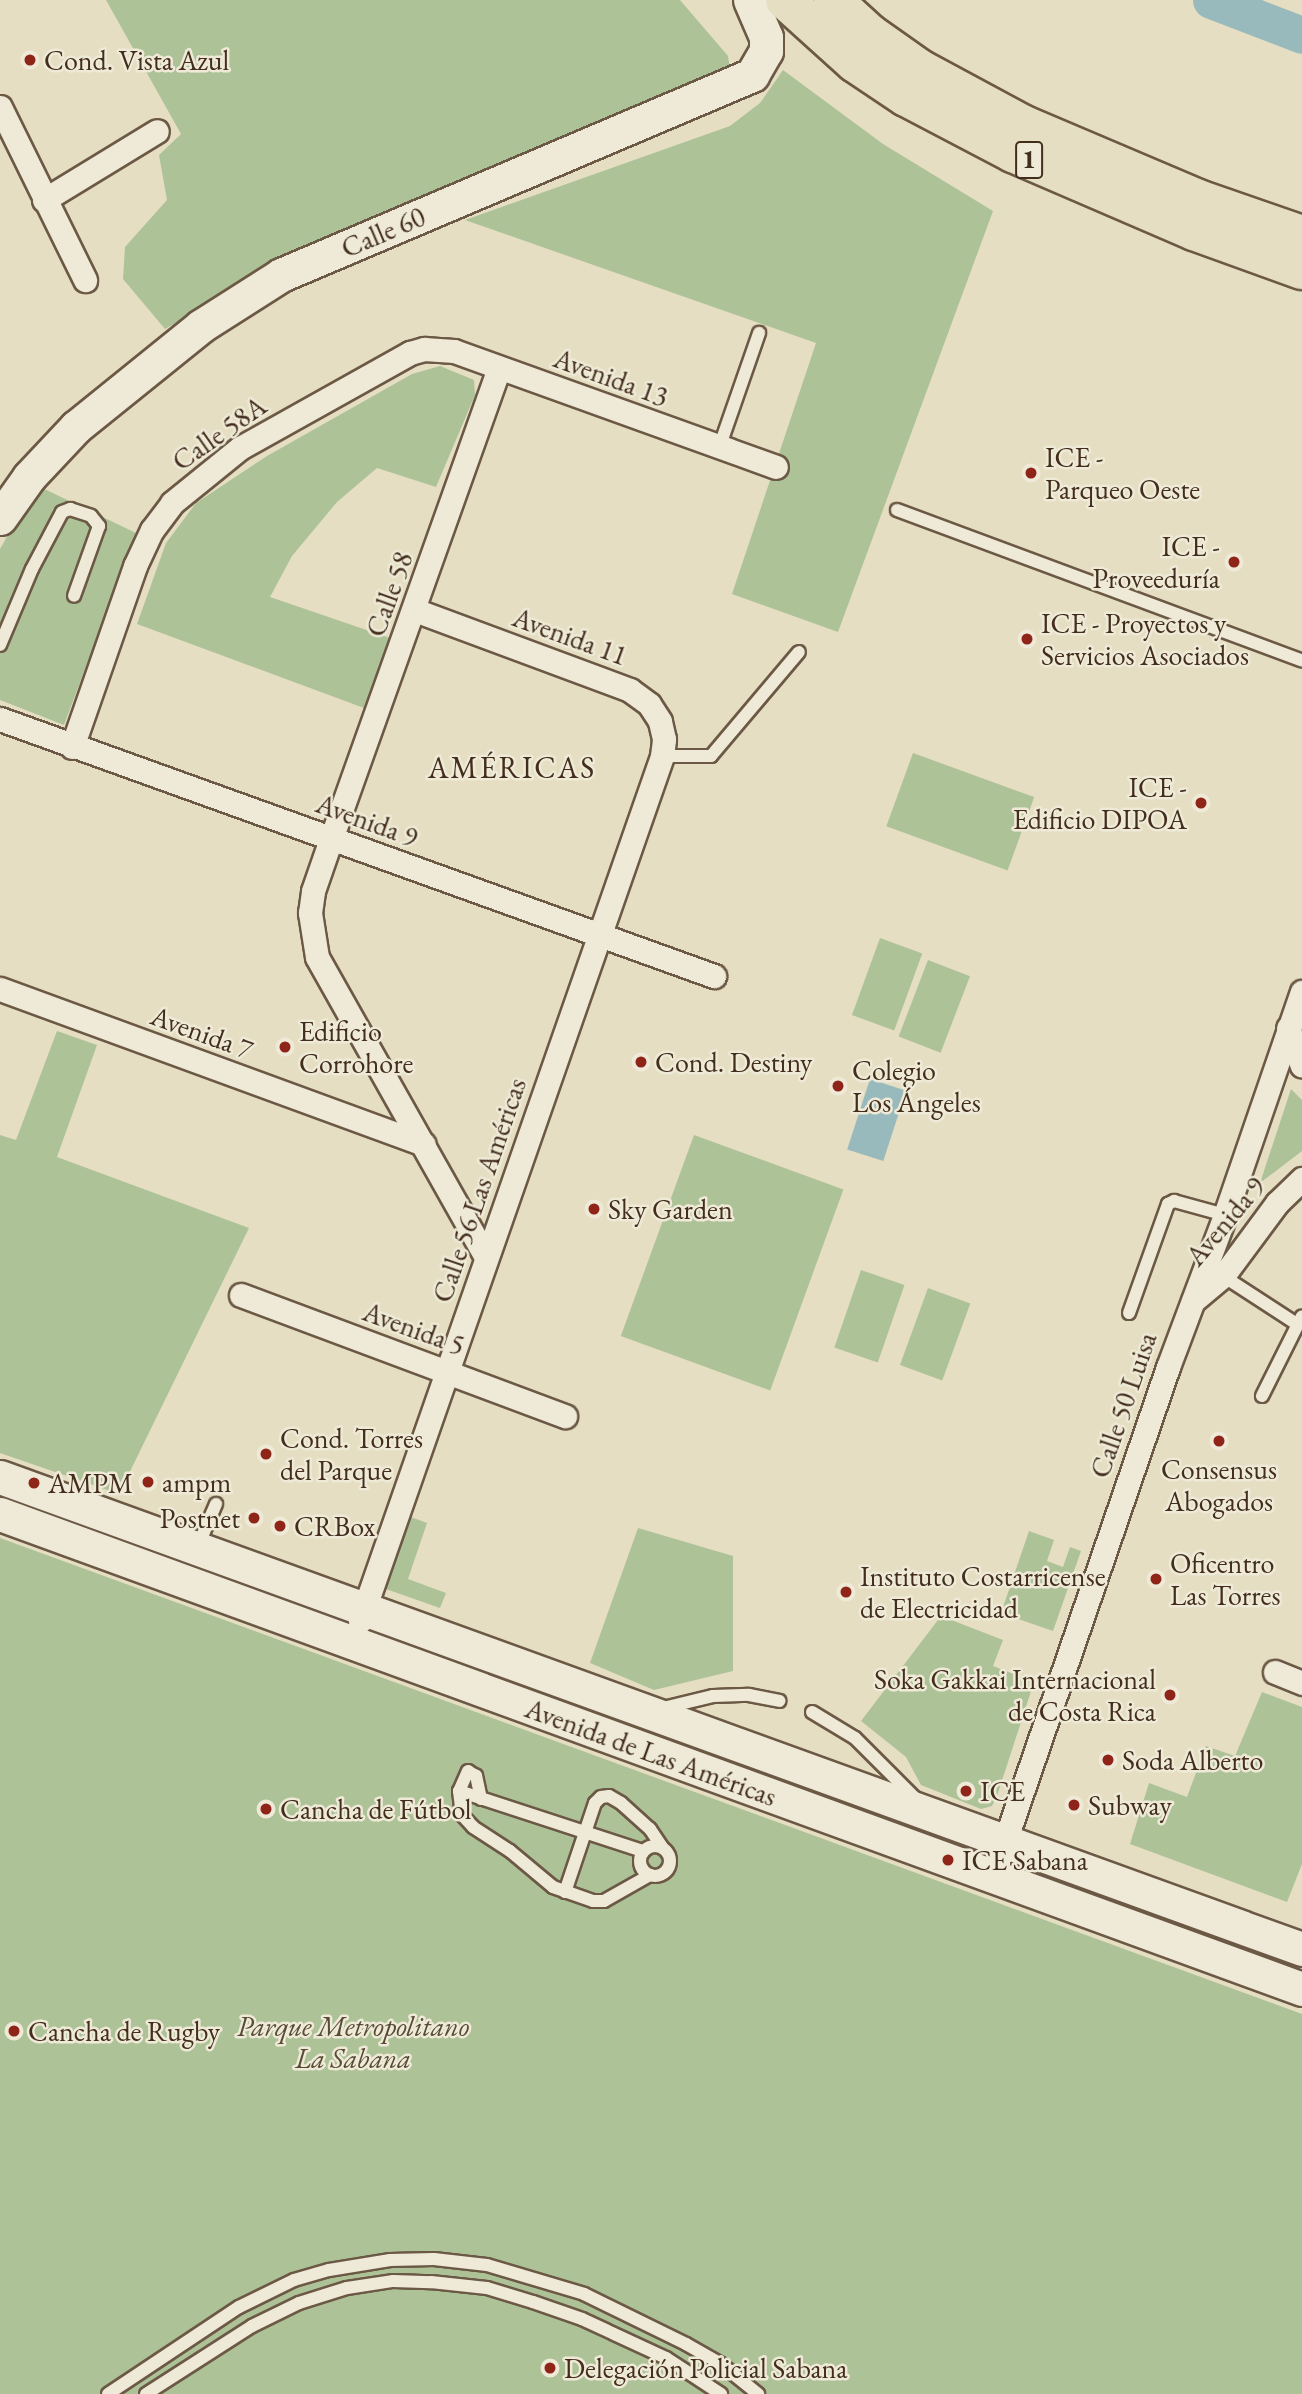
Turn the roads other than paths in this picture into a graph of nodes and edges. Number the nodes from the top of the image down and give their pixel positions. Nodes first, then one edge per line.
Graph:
1 (750, 0) edge
2 (785, 0) edge
3 (833, 0) edge
4 (0, 107) edge
5 (157, 131) dead end
6 (44, 200) junction
7 (1302, 235) edge
8 (1302, 270) edge
9 (85, 280) dead end
10 (759, 333) dead end
11 (424, 349) joint
12 (499, 368) junction
13 (719, 448) junction
14 (776, 467) dead end
15 (897, 510) dead end
16 (0, 518) edge
17 (74, 596) dead end
18 (415, 610) junction
19 (0, 645) edge
20 (799, 652) dead end
21 (1302, 661) edge
22 (0, 719) edge
23 (72, 747) junction
24 (662, 756) junction
25 (331, 839) junction
26 (599, 935) junction
27 (714, 976) dead end
28 (0, 989) edge
29 (1302, 992) edge
30 (1288, 1028) junction
31 (1302, 1066) edge
32 (424, 1144) junction
33 (1302, 1179) edge
34 (1225, 1215) junction
35 (486, 1257) junction
36 (1223, 1276) junction
37 (241, 1295) dead end
38 (1192, 1301) junction
39 (1129, 1313) dead end
40 (1300, 1320) edge
41 (446, 1372) junction
42 (1262, 1396) dead end
43 (565, 1416) dead end
44 (0, 1477) edge
45 (216, 1504) dead end
46 (0, 1514) edge
47 (197, 1548) junction
48 (364, 1609) junction
49 (352, 1642) junction
50 (1275, 1672) dead end
51 (1302, 1683) edge
52 (779, 1701) dead end
53 (649, 1712) junction
54 (811, 1712) dead end
55 (459, 1791) junction
56 (481, 1799) junction
57 (926, 1812) junction
58 (585, 1833) junction
59 (1005, 1840) junction
60 (662, 1847) junction
61 (643, 1851) junction
62 (650, 1875) junction
63 (993, 1876) junction
64 (565, 1892) junction
65 (1301, 1945) edge
66 (1293, 1986) edge
67 (239, 2307) junction
68 (252, 2326) junction
69 (108, 2394) edge
70 (146, 2394) edge
71 (721, 2394) edge
72 (758, 2394) edge

1 - 16 main road, Calle 60
2 - 8 highway, 1
3 - 7 highway, 1
4 - 6 street
5 - 6 street
6 - 9 street
10 - 13 lane
11 - 12 street, Avenida 13
11 - 23 street, Calle 58A
12 - 13 street, Avenida 13
12 - 18 street, Calle 58
13 - 14 street, Avenida 13
15 - 21 lane
17 - 19 lane
18 - 24 street, Avenida 11
18 - 25 street, Calle 58
20 - 24 lane
22 - 23 street, Avenida 9
23 - 25 street, Avenida 9
24 - 26 street, Calle 56 Las Américas
25 - 26 street, Avenida 9
25 - 32 street, Calle 58
26 - 27 street, Avenida 9
26 - 35 street, Calle 56 Las Américas
28 - 32 street, Avenida 7
29 - 30 street, Calle 50 Luisa
30 - 31 street
30 - 34 street, Calle 50 Luisa
32 - 35 street, Calle 58
33 - 36 street, Avenida 9
34 - 38 street, Calle 50 Luisa
34 - 39 lane
35 - 41 street, Calle 56 Las Américas
36 - 38 street, Avenida 9
36 - 40 lane
37 - 41 street, Avenida 5
38 - 59 street, Calle 50 Luisa
40 - 42 lane
41 - 43 street, Avenida 5
41 - 48 street, Calle 56 Las Américas
44 - 47 main road, Avenida de Las Américas
45 - 47 lane
46 - 49 main road, Avenida de Las Américas
47 - 48 main road, Avenida de Las Américas
48 - 49 street, Calle 56 Las Américas
48 - 53 main road, Avenida de Las Américas
49 - 63 main road, Avenida de Las Américas
50 - 51 street
52 - 53 lane
53 - 57 main road, Avenida de Las Américas
54 - 57 lane
55 - 56 lane
55 - 56 lane
55 - 64 lane
56 - 58 lane
57 - 59 main road, Avenida de Las Américas
58 - 60 lane
58 - 61 lane
58 - 64 lane
59 - 63 street, Calle 50 Luisa
59 - 65 main road, Avenida de Las Américas
60 - 61 lane
60 - 62 lane
61 - 62 lane
62 - 64 lane
63 - 66 main road, Avenida de Las Américas
65 - 66 street
67 - 68 lane
67 - 69 lane
67 - 72 lane
68 - 70 lane
68 - 71 lane

